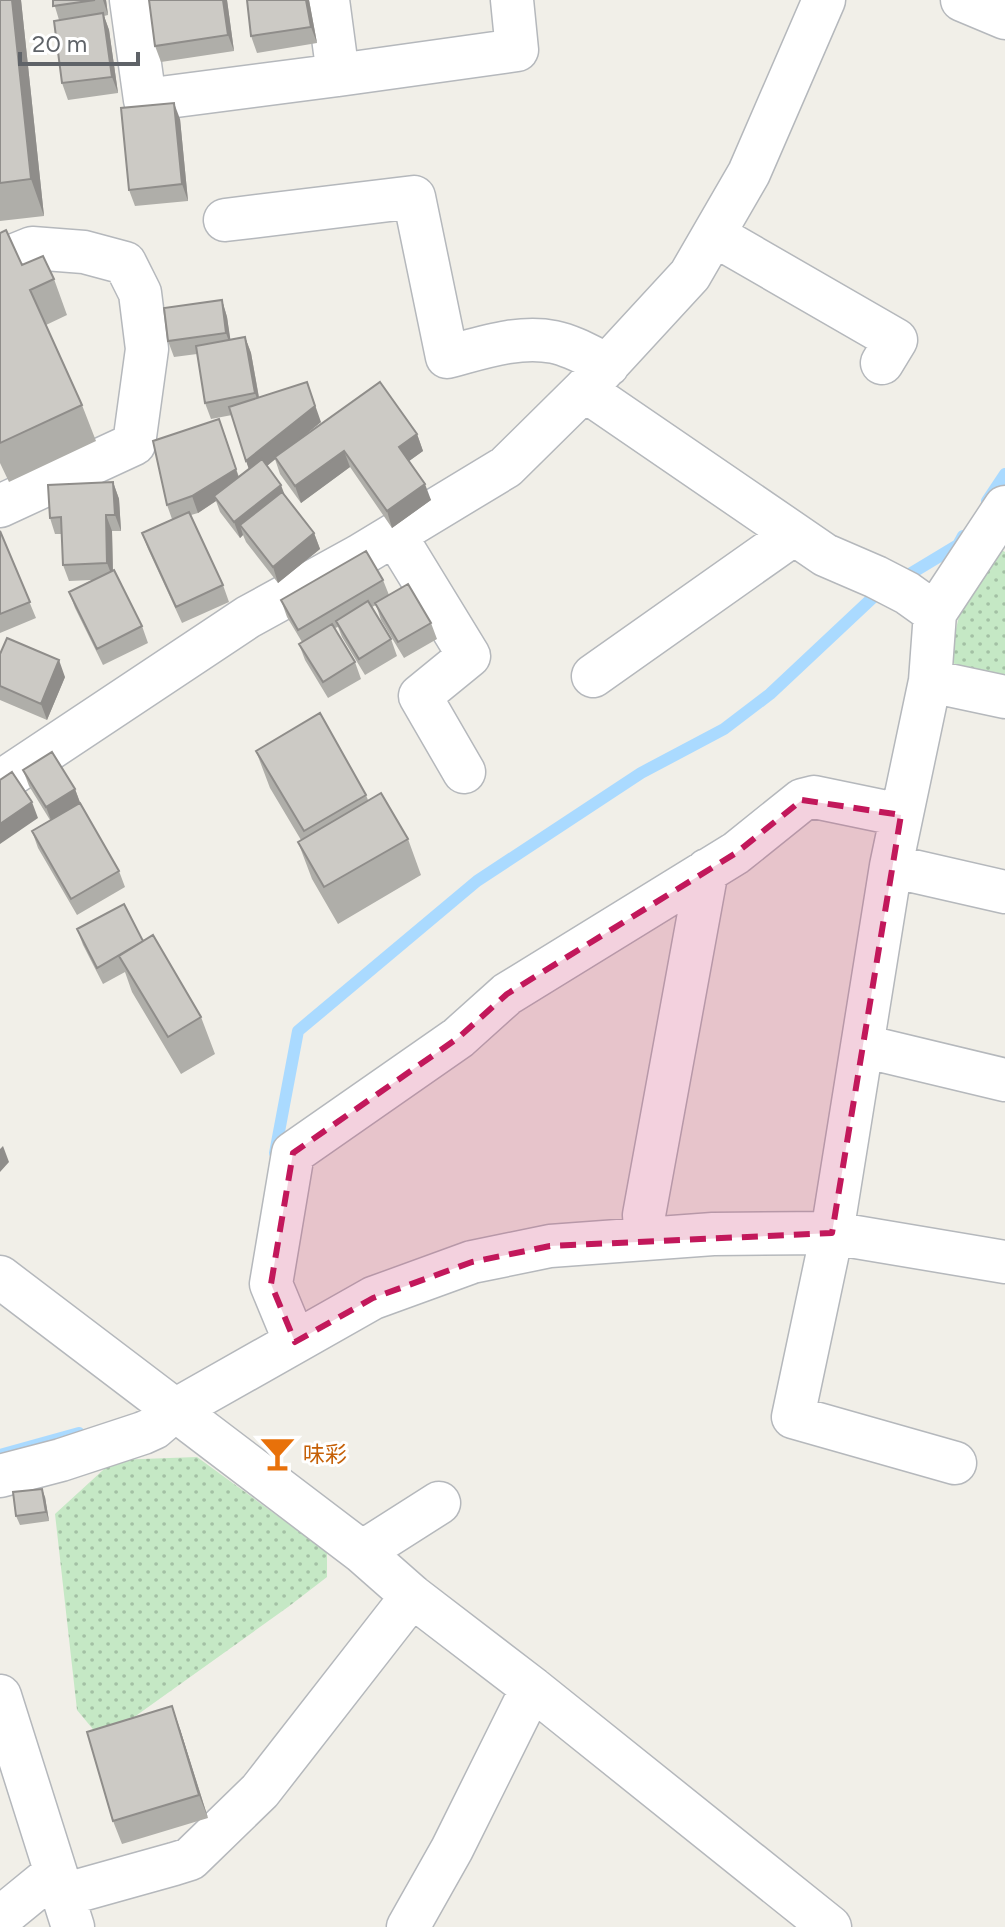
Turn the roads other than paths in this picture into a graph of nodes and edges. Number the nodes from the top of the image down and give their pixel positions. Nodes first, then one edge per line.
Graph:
1 (131, 0) edge
2 (328, 0) edge
3 (512, 0) edge
4 (962, 0) edge
5 (816, 2) edge
6 (1005, 18) edge
7 (338, 75) junction
8 (225, 220) dead end
9 (714, 235) junction
10 (0, 261) edge
11 (896, 338) dead end
12 (596, 378) junction
13 (0, 506) edge
14 (1005, 507) edge
15 (794, 534) junction
16 (395, 535) junction
17 (906, 594) junction
18 (593, 676) dead end
19 (930, 681) junction
20 (1005, 697) edge
21 (464, 772) dead end
22 (0, 782) edge
23 (901, 815) junction
24 (891, 866) junction
25 (707, 870) junction
26 (1005, 892) edge
27 (863, 1046) junction
28 (1005, 1080) edge
29 (832, 1233) junction
30 (646, 1239) junction
31 (1005, 1262) edge
32 (0, 1277) edge
33 (295, 1342) junction
34 (175, 1410) junction
35 (955, 1463) dead end
36 (0, 1476) edge
37 (439, 1503) dead end
38 (362, 1552) junction
39 (412, 1596) junction
40 (532, 1688) junction
41 (0, 1696) edge
42 (63, 1898) edge
43 (0, 1918) edge
44 (408, 1927) edge
45 (830, 1927) edge

1 - 7 street
2 - 7 street
3 - 7 street
4 - 6 street
5 - 9 street
8 - 12 street
9 - 11 street
9 - 12 street
10 - 13 street
12 - 15 street
12 - 16 street
14 - 17 street
15 - 17 street
15 - 18 street
16 - 21 street
16 - 22 street
17 - 19 street
19 - 20 street
19 - 23 street
23 - 24 street
23 - 25 street
24 - 26 street
24 - 27 street
25 - 30 street
25 - 33 street
27 - 28 street
27 - 29 street
29 - 30 street
29 - 31 street
29 - 35 street
30 - 33 street
32 - 34 street
33 - 34 street
34 - 36 street
34 - 38 street
37 - 38 street
38 - 39 street
39 - 40 street
39 - 42 street
40 - 44 street
40 - 45 street
41 - 42 street
42 - 43 street

